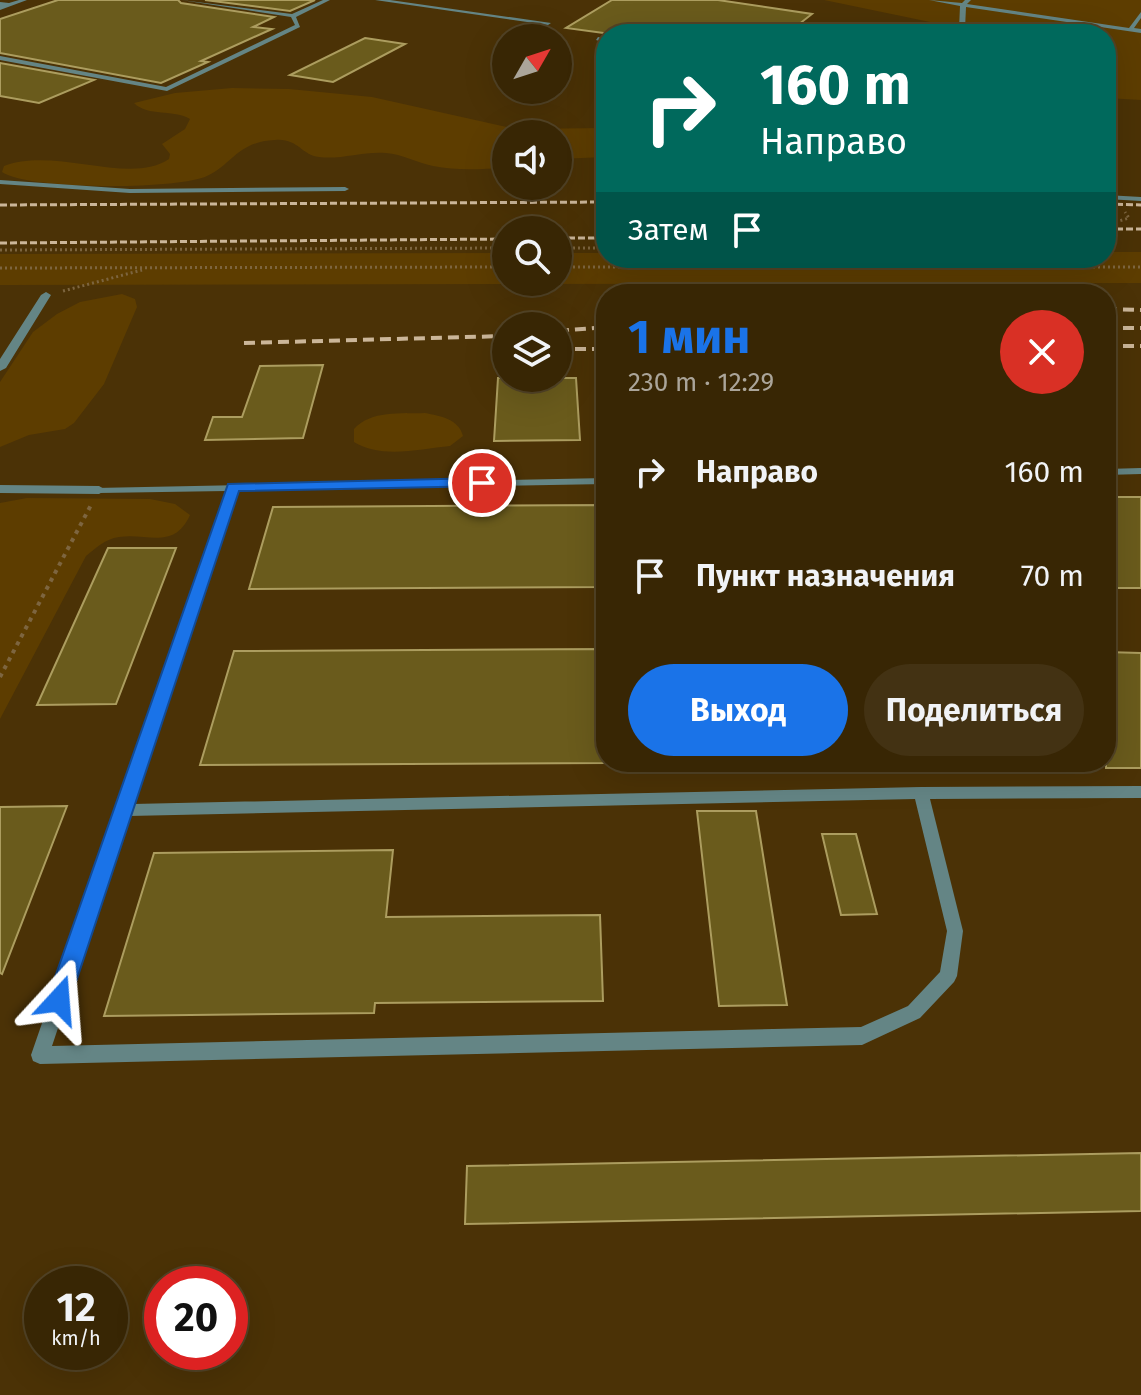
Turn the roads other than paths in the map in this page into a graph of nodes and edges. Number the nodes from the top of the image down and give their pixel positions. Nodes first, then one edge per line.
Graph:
1 (24, 0) edge
2 (184, 0) edge
3 (327, 0) edge
4 (378, 0) edge
5 (932, 0) edge
6 (966, 2) edge
7 (0, 6) edge
8 (1141, 14) edge
9 (293, 16) junction
10 (548, 23) dead end
11 (963, 24) edge
12 (1100, 24) edge
13 (1116, 27) edge
14 (1131, 29) junction
15 (1141, 31) edge
16 (0, 58) edge
17 (0, 182) edge
18 (345, 189) dead end
19 (1116, 191) edge
20 (1116, 198) edge
21 (1129, 199) junction
22 (1141, 199) edge
23 (46, 295) road end
24 (0, 368) edge
25 (1141, 471) edge
26 (1116, 472) edge
27 (596, 481) edge
28 (233, 487) junction
29 (0, 489) edge
30 (99, 490) joint
31 (1141, 792) edge
32 (921, 793) junction
33 (123, 810) junction

1 - 7 lane
2 - 9 lane
3 - 9 lane
4 - 10 lane
5 - 6 lane
6 - 11 lane
6 - 12 lane
8 - 14 lane
9 - 16 lane
13 - 14 lane
14 - 15 lane
17 - 18 lane
19 - 21 lane
20 - 21 lane
21 - 22 lane
23 - 24 street
25 - 26 lane
27 - 28 lane
28 - 30 lane
28 - 33 lane
29 - 30 street
31 - 32 lane
32 - 33 lane
32 - 33 lane

